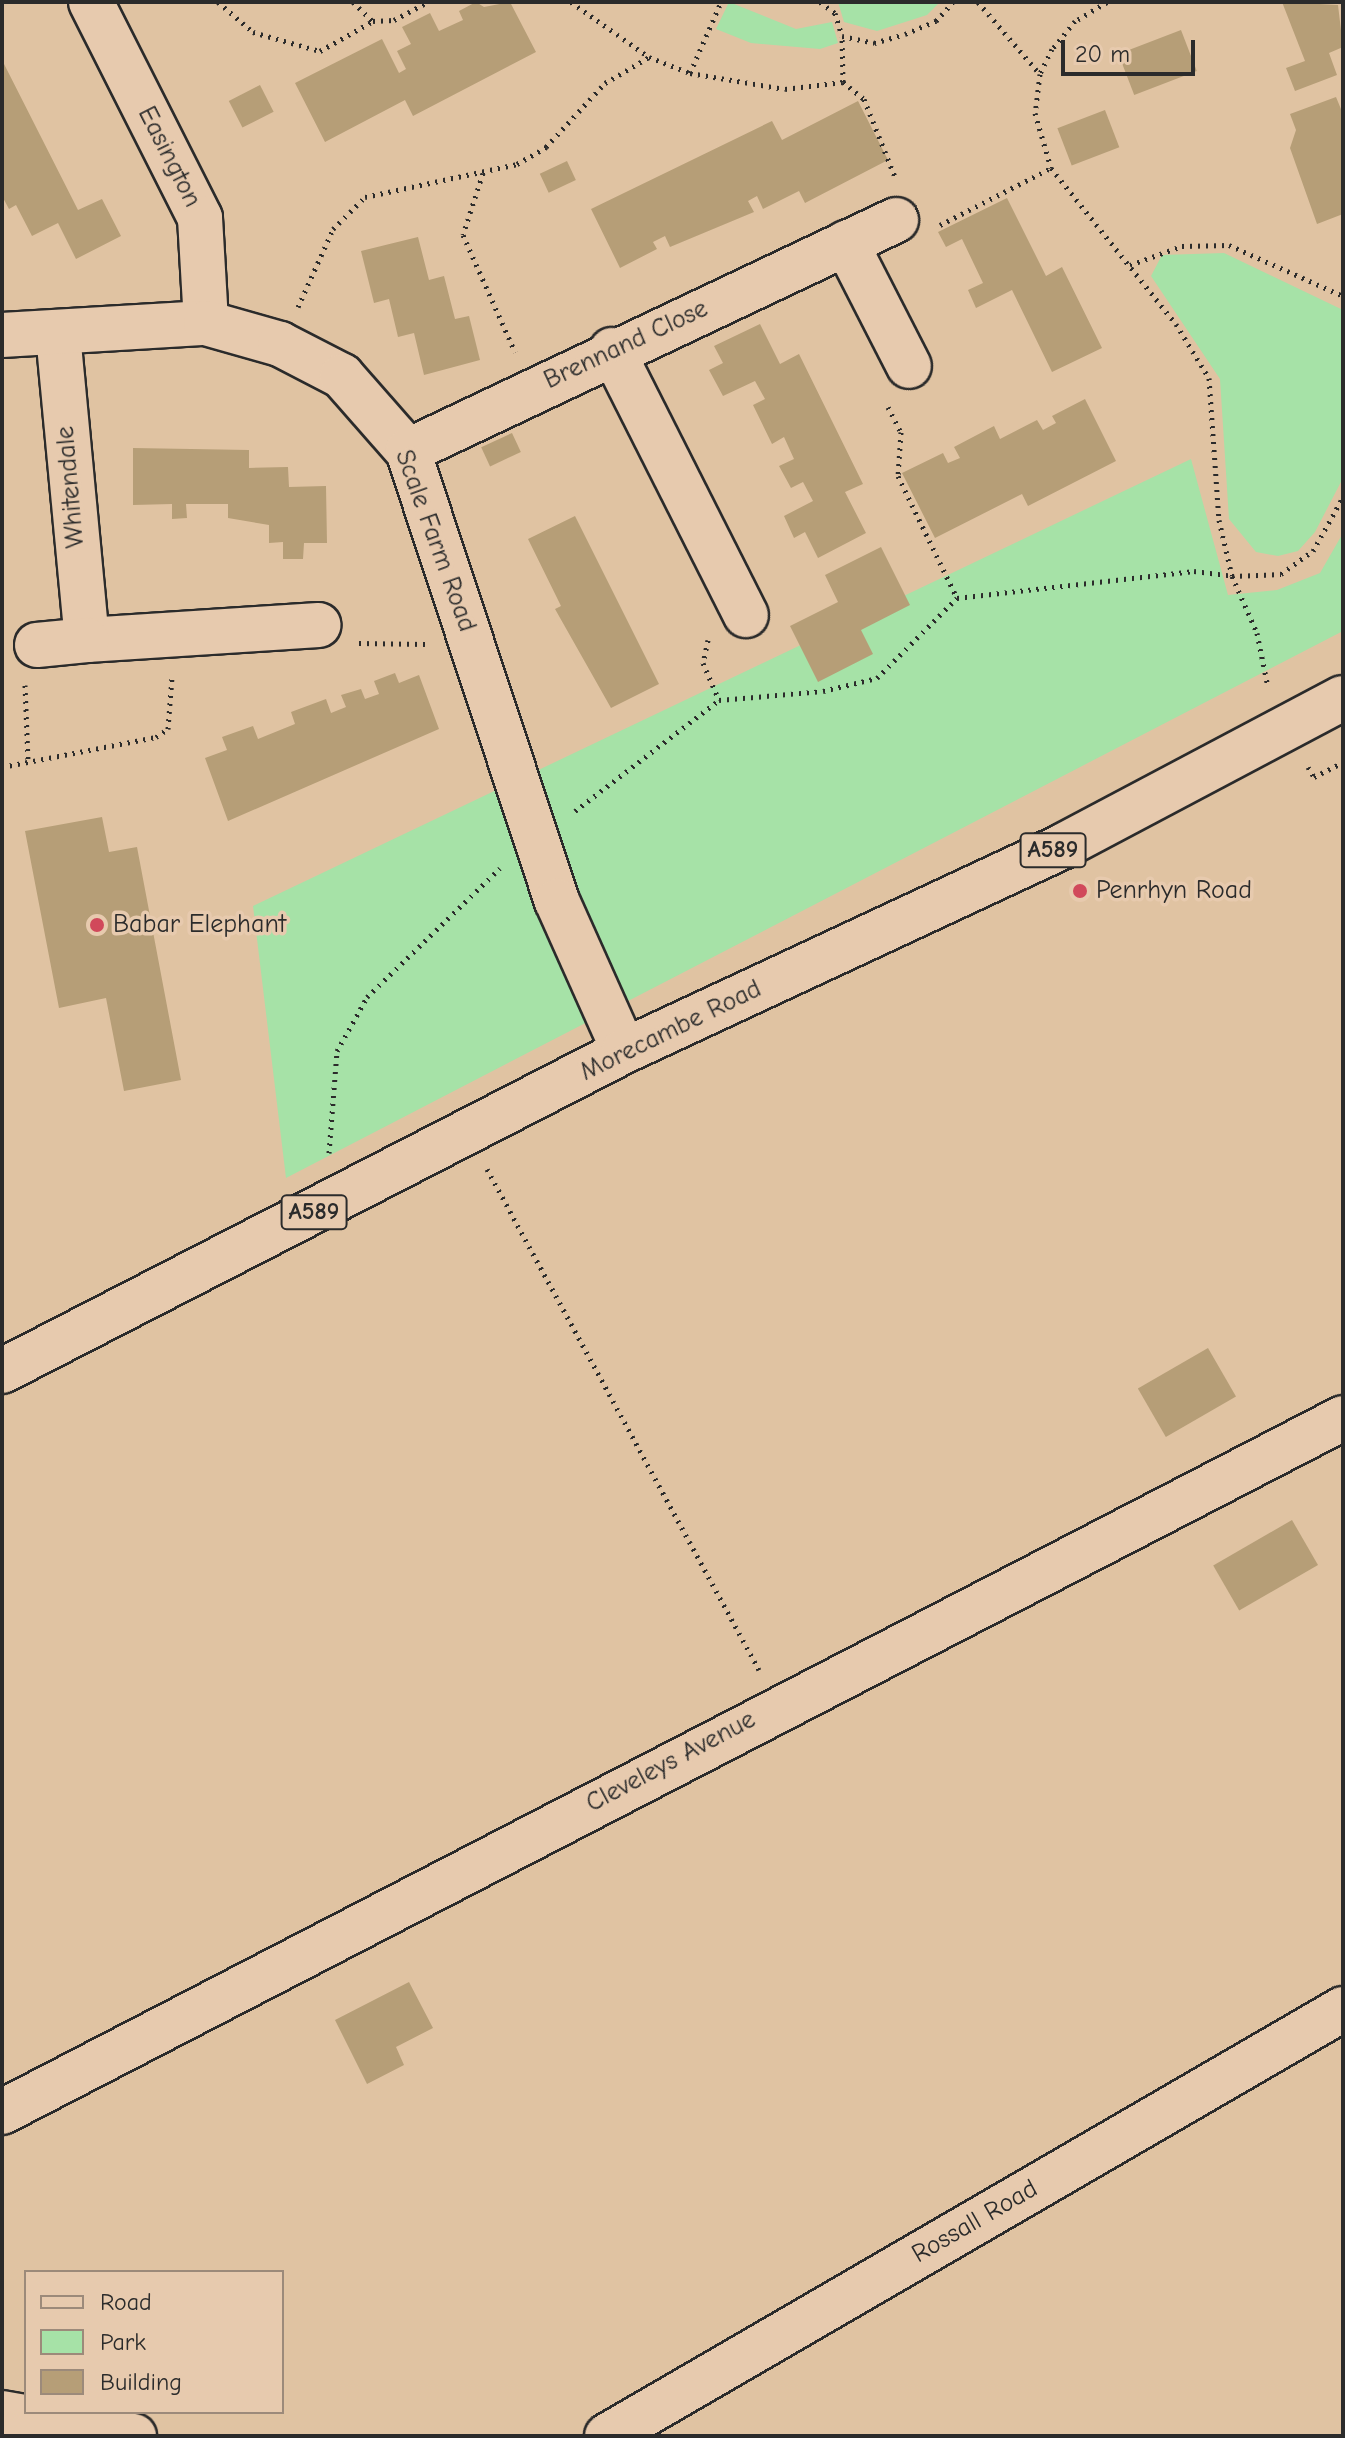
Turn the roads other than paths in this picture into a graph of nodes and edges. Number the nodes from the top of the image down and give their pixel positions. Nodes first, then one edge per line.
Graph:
1 (91, 2) edge
2 (896, 220) road end
3 (846, 243) junction
4 (206, 323) junction
5 (58, 334) junction
6 (2, 335) edge
7 (612, 350) junction
8 (909, 366) road end
9 (408, 451) junction
10 (746, 615) dead end
11 (319, 625) road end
12 (87, 640) junction
13 (37, 645) road end
14 (1343, 698) edge
15 (624, 1051) junction
16 (2, 1371) edge
17 (1343, 1418) edge
18 (1343, 2009) edge
19 (2, 2112) edge
20 (2, 2413) edge
21 (134, 2436) edge
22 (607, 2436) edge

1 - 4 street, Easington
2 - 3 street, Brennand Close
3 - 7 street, Brennand Close
3 - 8 street
4 - 5 street, Scale Farm Road
4 - 9 street, Scale Farm Road
5 - 6 street, Scale Farm Road
5 - 12 street, Whitendale
7 - 9 street, Brennand Close
7 - 10 street
9 - 15 street, Scale Farm Road
11 - 12 street
12 - 13 street
14 - 15 street, Morecambe Road / A589
15 - 16 street, Morecambe Road / A589
17 - 19 street, Cleveleys Avenue
18 - 22 street, Rossall Road
20 - 21 street

